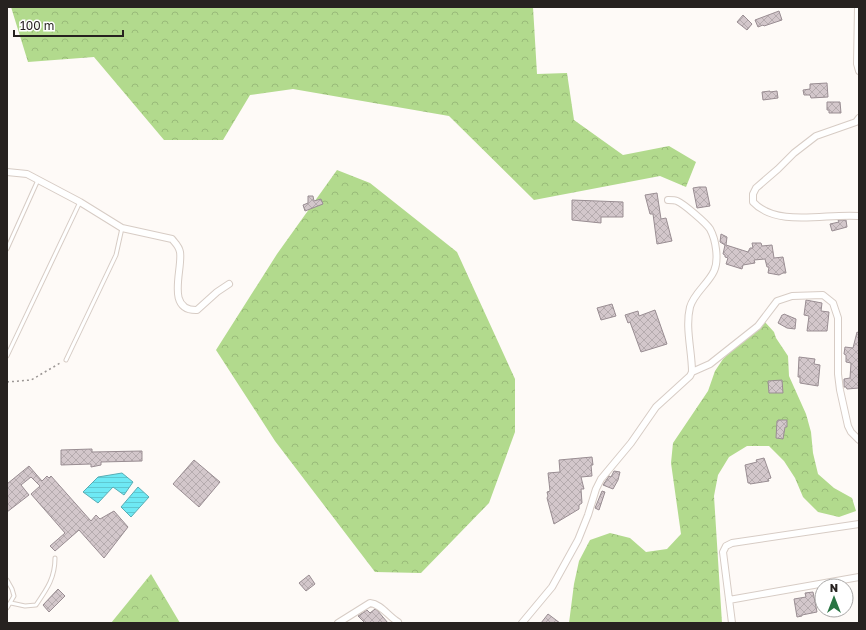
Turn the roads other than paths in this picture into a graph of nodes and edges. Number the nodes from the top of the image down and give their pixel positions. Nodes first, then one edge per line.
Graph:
1 (858, 7) edge
2 (859, 71) edge
3 (859, 118) edge
4 (7, 172) edge
5 (38, 180) junction
6 (668, 200) dead end
7 (80, 202) junction
8 (859, 216) edge
9 (122, 228) junction
10 (7, 249) edge
11 (229, 284) dead end
12 (7, 356) edge
13 (66, 360) road end
14 (692, 372) junction
15 (859, 440) edge
16 (859, 524) edge
17 (55, 558) dead end
18 (859, 577) edge
19 (7, 580) edge
20 (728, 600) junction
21 (11, 603) junction
22 (7, 608) edge
23 (398, 622) dead end
24 (338, 623) edge
25 (522, 623) edge
26 (732, 623) edge

1 - 2 street
3 - 8 street
4 - 5 street
5 - 7 street
5 - 10 lane
6 - 14 street
7 - 9 street
7 - 12 lane
9 - 11 street
9 - 13 lane
14 - 15 street
14 - 25 street
16 - 20 street
17 - 21 lane
18 - 20 street
19 - 21 lane
20 - 26 street
21 - 22 lane
23 - 24 street

